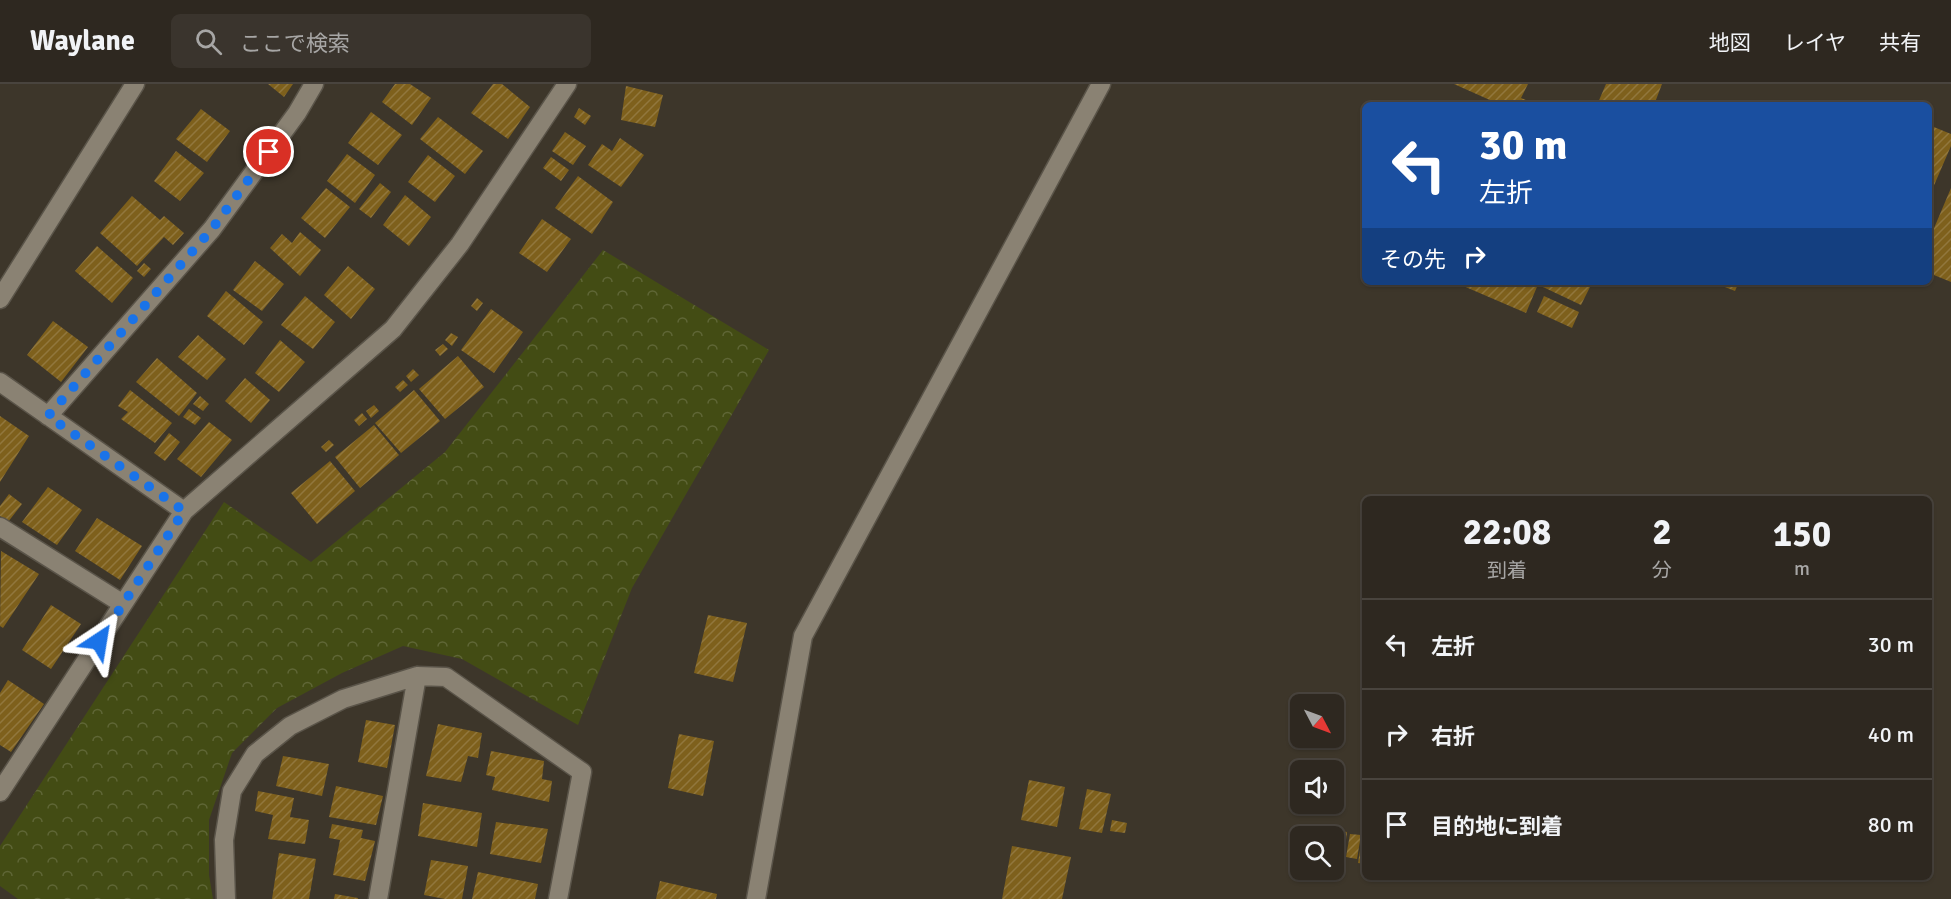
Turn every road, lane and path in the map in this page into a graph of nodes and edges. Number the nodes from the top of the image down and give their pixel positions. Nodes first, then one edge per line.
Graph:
1 (135, 84) edge
2 (314, 84) edge
3 (567, 84) edge
4 (1101, 84) edge
5 (0, 299) edge
6 (0, 382) edge
7 (48, 416) junction
8 (184, 511) junction
9 (0, 527) edge
10 (123, 604) junction
11 (417, 676) junction
12 (7, 765) edge
13 (0, 792) edge
14 (226, 899) edge
15 (378, 899) edge
16 (558, 899) edge
17 (756, 899) edge

1 - 5 street
2 - 7 street
3 - 8 street
4 - 17 street
6 - 7 street
7 - 8 street
8 - 10 street
9 - 10 street
10 - 12 street
11 - 14 street
11 - 15 street
11 - 16 street
12 - 13 street

